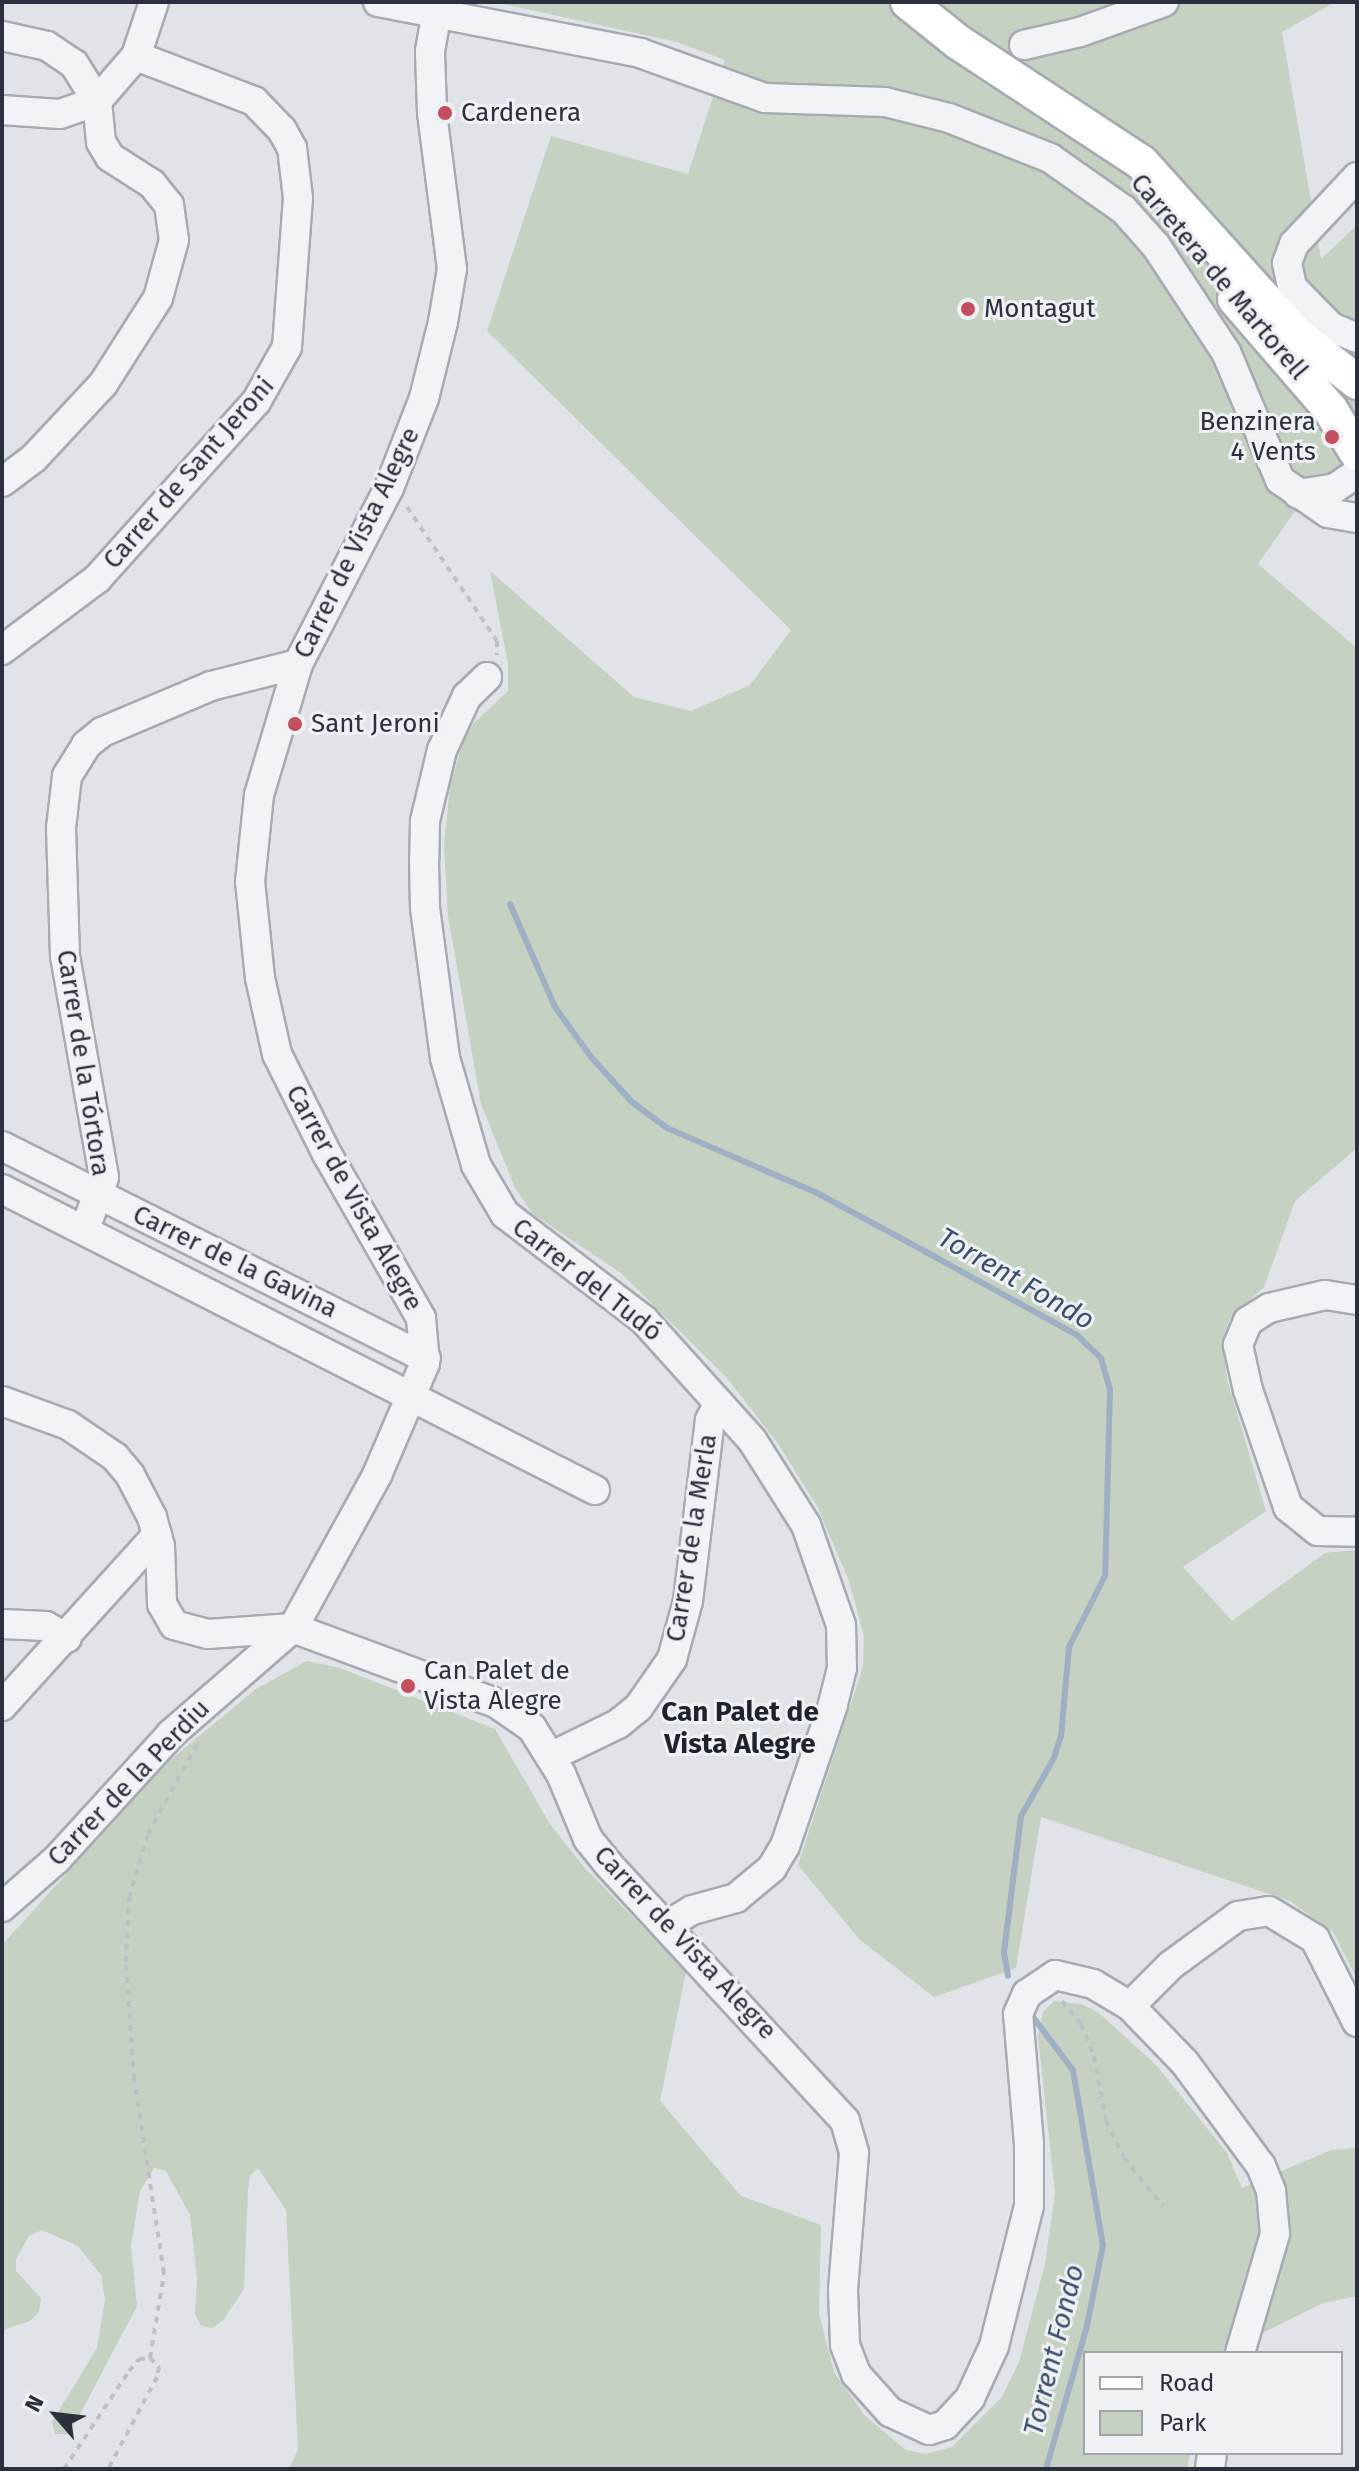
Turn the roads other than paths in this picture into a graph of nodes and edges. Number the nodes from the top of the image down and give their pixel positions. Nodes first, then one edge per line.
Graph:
1 (154, 2) edge
2 (378, 2) edge
3 (908, 2) edge
4 (1164, 2) edge
5 (436, 16) junction
6 (2, 36) edge
7 (1024, 45) dead end
8 (136, 56) junction
9 (97, 101) junction
10 (2, 110) edge
11 (1105, 141) junction
12 (1357, 177) edge
13 (1357, 338) edge
14 (1357, 382) edge
15 (1357, 453) edge
16 (1357, 473) edge
17 (2, 482) edge
18 (1298, 494) junction
19 (1357, 518) edge
20 (2, 650) edge
21 (298, 664) junction
22 (487, 677) road end
23 (2, 1146) edge
24 (2, 1189) edge
25 (101, 1195) junction
26 (85, 1229) junction
27 (1357, 1300) edge
28 (426, 1358) junction
29 (413, 1399) junction
30 (2, 1401) edge
31 (719, 1403) junction
32 (595, 1490) dead end
33 (1357, 1532) edge
34 (157, 1535) junction
35 (2, 1624) edge
36 (293, 1628) junction
37 (67, 1638) junction
38 (2, 1706) edge
39 (552, 1756) junction
40 (2, 1907) edge
41 (666, 1926) junction
42 (1130, 2006) junction
43 (1357, 2022) edge
44 (1241, 2351) edge

1 - 8 street
2 - 5 street
3 - 11 main road, Carretera de Martorell
4 - 7 street
5 - 18 street
5 - 21 street, Carrer de Vista Alegre
6 - 9 street
8 - 9 street
8 - 20 street, Carrer de Sant Jeroni
9 - 10 street
9 - 17 street
11 - 14 main road, Carretera de Martorell
11 - 15 main road, Carretera de Martorell
12 - 13 street
16 - 18 street
18 - 19 street
21 - 25 street, Carrer de la Tórtora
21 - 28 street, Carrer de Vista Alegre
22 - 31 street, Carrer del Tudó
23 - 25 street, Carrer de la Gavina
24 - 26 street, Carrer de la Gavina
25 - 26 street, Carrer de la Tórtora
25 - 28 street, Carrer de la Gavina
26 - 29 street, Carrer de la Gavina
27 - 33 street
28 - 29 street, Carrer de Vista Alegre
29 - 32 street, Carrer de la Gavina
29 - 36 street, Carrer de Vista Alegre
30 - 34 street
31 - 39 street, Carrer de la Merla
31 - 41 street, Carrer del Tudó
34 - 36 street
34 - 37 street
35 - 37 street
36 - 39 street, Carrer de Vista Alegre
36 - 40 street, Carrer de la Perdiu
37 - 38 street
39 - 41 street, Carrer de Vista Alegre
41 - 42 street, Carrer de Vista Alegre
42 - 43 street
42 - 44 street

